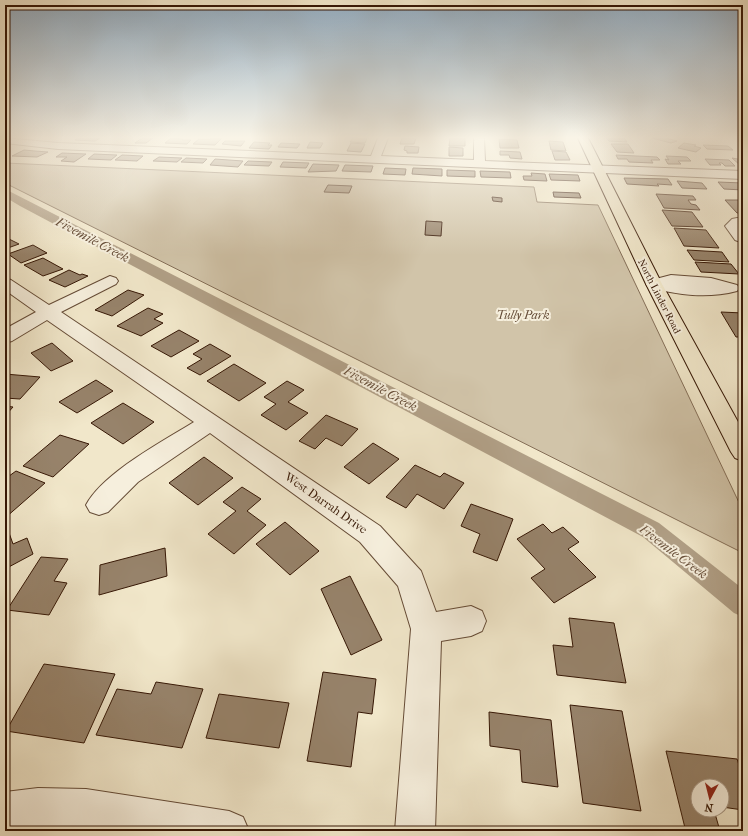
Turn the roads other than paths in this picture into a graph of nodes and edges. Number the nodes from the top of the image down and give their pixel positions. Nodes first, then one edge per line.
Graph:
1 (602, 177) edge
2 (738, 223) edge
3 (743, 239) edge
4 (110, 281) dead end
5 (5, 283) edge
6 (654, 284) junction
7 (737, 288) edge
8 (48, 312) junction
9 (5, 337) edge
10 (210, 422) junction
11 (743, 452) edge
12 (98, 505) dead end
13 (471, 621) dead end
14 (426, 629) junction
15 (5, 811) edge
16 (229, 831) edge
17 (415, 831) edge

1 - 6 main road, North Linder Road
2 - 3 street
4 - 8 street
5 - 8 street, West Darrah Drive
6 - 7 street
6 - 11 main road, North Linder Road
8 - 9 street
8 - 10 street, West Darrah Drive
10 - 12 street
10 - 14 street, West Darrah Drive
13 - 14 street
14 - 17 street, West Darrah Drive
15 - 16 street

